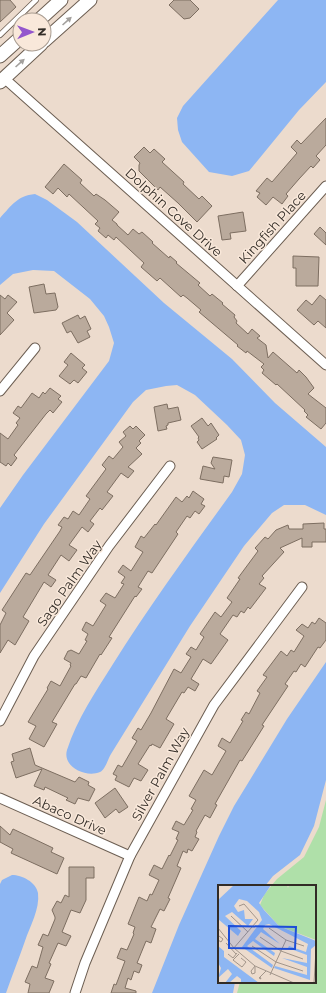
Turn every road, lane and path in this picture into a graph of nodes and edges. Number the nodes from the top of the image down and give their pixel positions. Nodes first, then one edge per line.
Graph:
1 (36, 0) edge
2 (61, 0) edge
3 (90, 0) edge
4 (48, 12) edge
5 (52, 34) edge
6 (0, 35) edge
7 (12, 45) edge
8 (32, 52) edge
9 (0, 56) edge
10 (1, 78) edge
11 (326, 186) edge
12 (237, 286) junction
13 (35, 348) dead end
14 (326, 365) edge
15 (0, 391) edge
16 (170, 466) dead end
17 (302, 587) dead end
18 (0, 721) edge
19 (0, 798) edge
20 (130, 856) junction
21 (75, 993) edge

1 - 6 lane
2 - 4 main road
5 -> 3 main road
7 - 9 main road
10 -> 8 main road
10 - 12 street, Dolphin Cove Drive
11 - 12 street, Kingfish Place
12 - 14 street, Dolphin Cove Drive
13 - 15 street
16 - 18 street, Sago Palm Way
17 - 20 street, Silver Palm Way
19 - 20 street, Abaco Drive
20 - 21 street, Silver Palm Way

